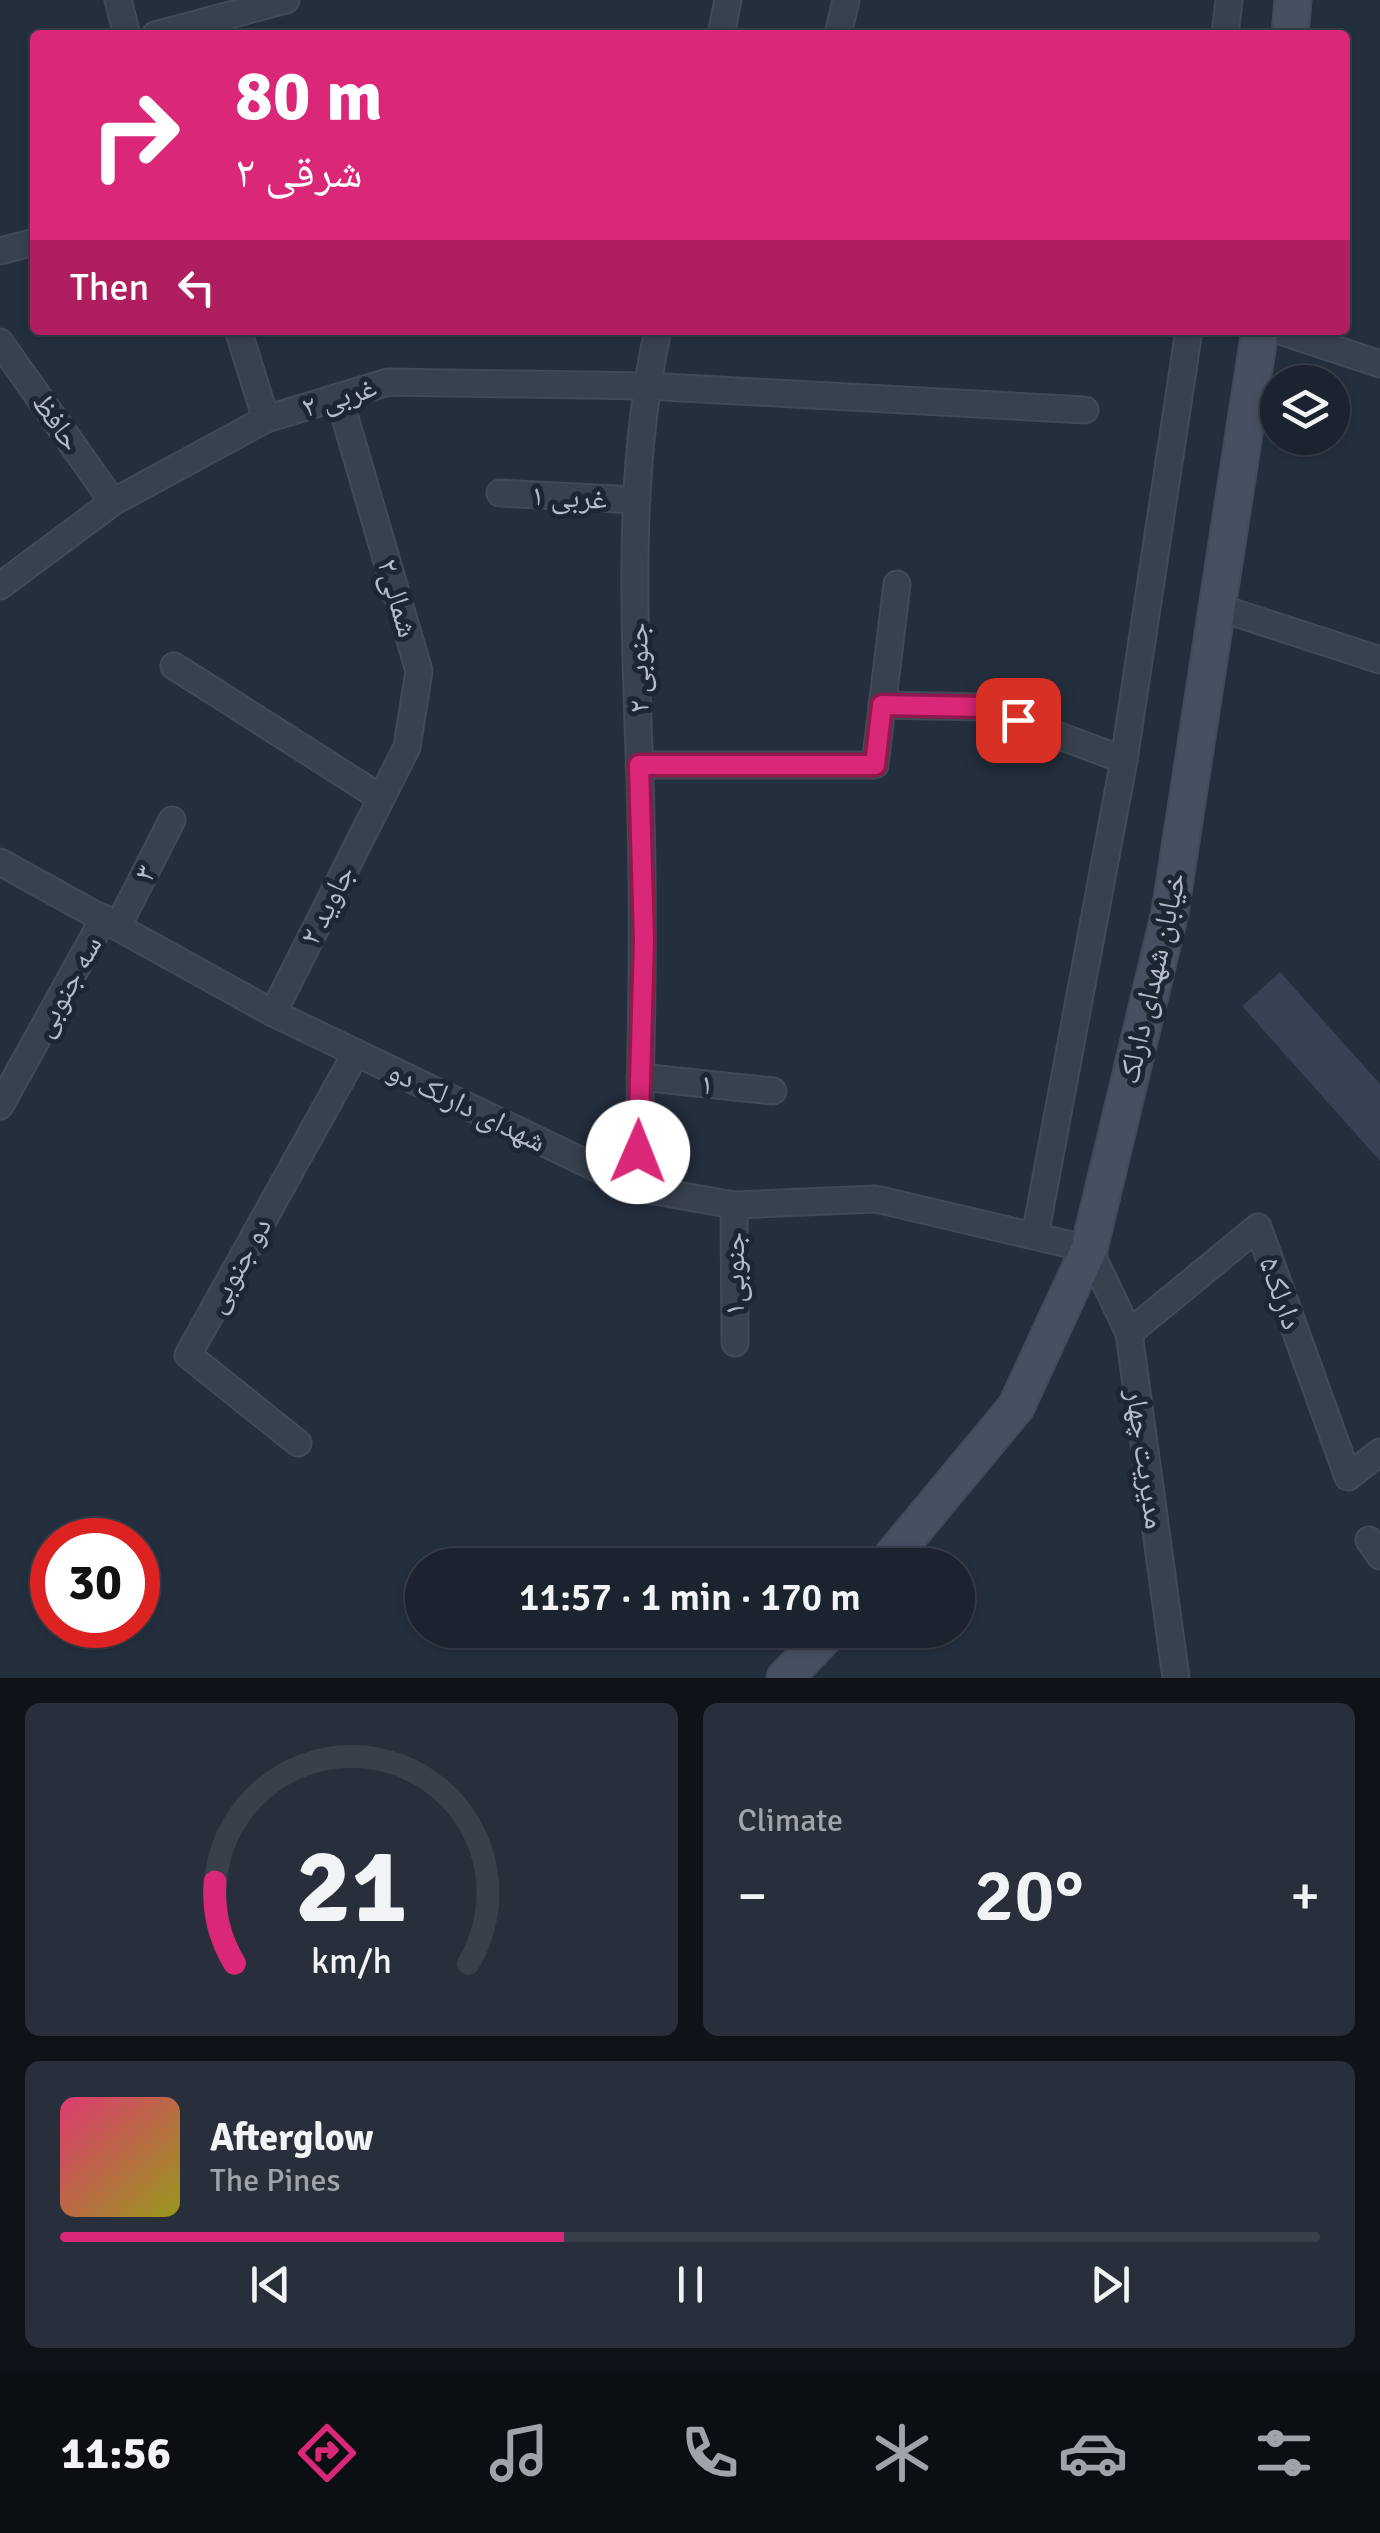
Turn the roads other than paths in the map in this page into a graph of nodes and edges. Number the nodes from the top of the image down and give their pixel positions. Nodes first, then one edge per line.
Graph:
1 (118, 0) edge
2 (286, 0) edge
3 (728, 0) edge
4 (846, 0) edge
5 (1230, 0) edge
6 (1293, 0) edge
7 (126, 30) edge
8 (174, 30) edge
9 (723, 30) edge
10 (839, 30) edge
11 (1226, 30) edge
12 (1290, 30) edge
13 (30, 243) edge
14 (0, 251) edge
15 (240, 335) edge
16 (657, 335) edge
17 (1188, 335) edge
18 (1259, 335) edge
19 (1291, 335) edge
20 (0, 342) edge
21 (1380, 364) edge
22 (646, 386) junction
23 (338, 397) junction
24 (1085, 410) dead end
25 (266, 419) junction
26 (500, 493) dead end
27 (637, 500) junction
28 (114, 502) junction
29 (897, 584) dead end
30 (0, 586) edge
31 (1217, 607) junction
32 (1380, 660) edge
33 (174, 666) dead end
34 (882, 705) junction
35 (1124, 760) junction
36 (639, 765) junction
37 (381, 798) junction
38 (172, 820) dead end
39 (0, 862) edge
40 (111, 922) junction
41 (272, 1013) junction
42 (356, 1053) junction
43 (640, 1078) junction
44 (773, 1092) dead end
45 (0, 1106) edge
46 (638, 1188) junction
47 (734, 1205) junction
48 (1036, 1236) junction
49 (1089, 1249) junction
50 (1128, 1333) junction
51 (735, 1343) dead end
52 (298, 1444) dead end
53 (1380, 1452) edge
54 (899, 1548) edge
55 (814, 1648) edge
56 (785, 1678) edge
57 (1176, 1678) edge

1 - 7 street
2 - 8 street
3 - 9 street
4 - 10 street
5 - 11 street
6 - 12 main road
13 - 14 street
15 - 25 street
16 - 22 street, ۲ جنوبی
17 - 35 street
18 - 31 main road, خیابان شهدای دارلک
19 - 21 street
20 - 28 street, حافظ
22 - 23 street, ۲ غربی
22 - 24 street, ۲ غربی
22 - 27 street, ۲ جنوبی
23 - 25 street, ۲ غربی
23 - 37 street, شمالی۲
25 - 28 street, ۲ غربی
26 - 27 street, ۱ غربی
27 - 36 street, ۲ جنوبی
28 - 30 street, ۲ غربی
29 - 34 street
31 - 32 street
31 - 49 main road, خیابان شهدای دارلک
33 - 37 street
34 - 35 street
34 - 36 street
35 - 48 street
36 - 43 street, ۲ جنوبی
37 - 41 street, ۲ جاوید
38 - 40 street, ۳
39 - 40 street, شهدای دارلک دو
40 - 41 street, شهدای دارلک دو
40 - 45 street, سه جنوبی
41 - 42 street, شهدای دارلک دو
42 - 46 street, شهدای دارلک دو
42 - 52 street, دو جنوبی
43 - 44 street, ۱
43 - 46 street, ۲ جنوبی
46 - 47 street, شهدای دارلک دو
47 - 48 street, شهدای دارلک دو
47 - 51 street, جنوبی۱
48 - 49 street, شهدای دارلک دو
49 - 50 street, مدیریت چهار
49 - 54 main road, خیابان شهدای دارلک
50 - 53 street, دارلک۵
50 - 57 street, مدیریت چهار
55 - 56 main road

